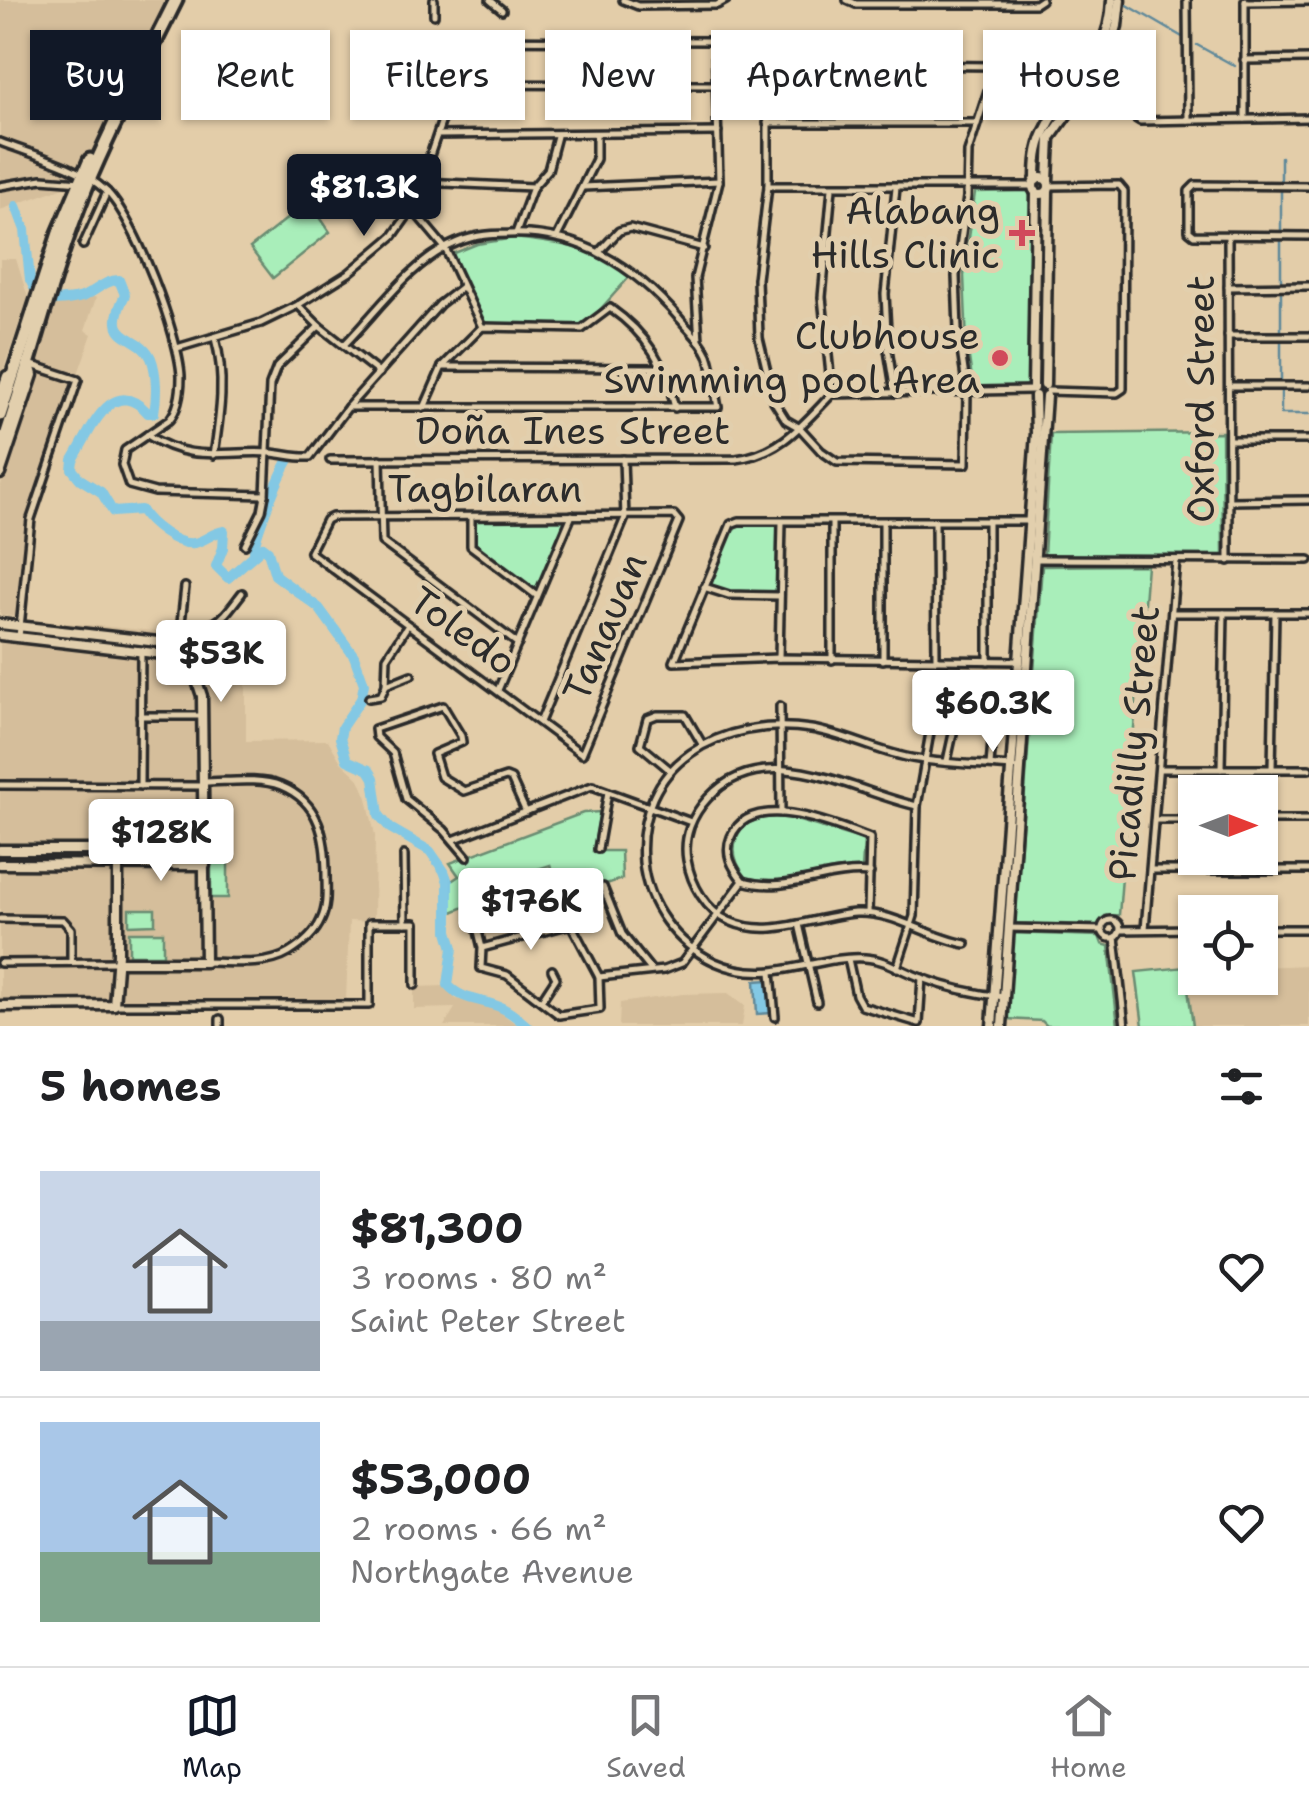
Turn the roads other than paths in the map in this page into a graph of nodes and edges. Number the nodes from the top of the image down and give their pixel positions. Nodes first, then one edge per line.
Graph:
1 (173, 0) edge
2 (434, 0) edge
3 (490, 0) edge
4 (623, 0) edge
5 (726, 0) edge
6 (847, 0) edge
7 (1041, 0) edge
8 (1112, 0) edge
9 (1120, 0) edge
10 (1186, 0) edge
11 (1245, 1) edge
12 (1309, 1) edge
13 (920, 2) edge
14 (981, 3) edge
15 (502, 10) dead end
16 (434, 15) dead end
17 (1107, 30) edge
18 (1117, 30) edge
19 (525, 40) edge
20 (711, 41) edge
21 (1309, 59) edge
22 (1244, 60) junction
23 (525, 84) edge
24 (711, 85) edge
25 (1309, 118) edge
26 (1245, 119) junction
27 (442, 120) edge
28 (717, 120) edge
29 (1060, 120) edge
30 (1156, 120) edge
31 (1188, 120) junction
32 (767, 122) junction
33 (977, 123) junction
34 (718, 132) junction
35 (438, 135) junction
36 (596, 135) junction
37 (557, 136) junction
38 (0, 142) edge
39 (1043, 146) junction
40 (83, 179) junction
41 (719, 181) junction
42 (422, 182) junction
43 (966, 185) junction
44 (0, 186) edge
45 (768, 186) junction
46 (1035, 186) junction
47 (1048, 186) junction
48 (1309, 186) edge
49 (533, 187) junction
50 (583, 187) junction
51 (832, 187) junction
52 (896, 188) junction
53 (107, 192) junction
54 (412, 209) junction
55 (1041, 230) junction
56 (516, 234) junction
57 (1228, 236) junction
58 (1309, 236) edge
59 (557, 237) junction
60 (84, 245) dead end
61 (445, 248) junction
62 (704, 248) junction
63 (600, 251) junction
64 (1228, 286) junction
65 (1309, 286) edge
66 (462, 287) junction
67 (298, 305) junction
68 (40, 306) junction
69 (318, 326) junction
70 (482, 327) junction
71 (1228, 336) junction
72 (1309, 336) edge
73 (215, 338) junction
74 (699, 341) junction
75 (344, 346) junction
76 (177, 348) junction
77 (1040, 352) junction
78 (17, 360) junction
79 (30, 364) junction
80 (442, 367) junction
81 (665, 368) junction
82 (379, 373) junction
83 (1228, 386) junction
84 (1309, 386) edge
85 (967, 391) junction
86 (1034, 391) junction
87 (1046, 391) junction
88 (896, 393) junction
89 (832, 394) junction
90 (0, 396) edge
91 (348, 407) junction
92 (424, 408) junction
93 (675, 408) junction
94 (0, 415) edge
95 (800, 428) junction
96 (1040, 434) junction
97 (147, 435) junction
98 (1229, 440) junction
99 (1309, 440) edge
100 (2, 444) edge
101 (268, 453) junction
102 (214, 455) junction
103 (380, 459) junction
104 (623, 459) junction
105 (330, 460) dead end
106 (0, 474) edge
107 (265, 495) junction
108 (1309, 500) edge
109 (1229, 501) junction
110 (1034, 505) junction
111 (572, 515) junction
112 (625, 515) junction
113 (382, 517) junction
114 (471, 517) junction
115 (679, 521) joint
116 (935, 521) junction
117 (782, 522) junction
118 (832, 522) junction
119 (883, 522) junction
120 (988, 522) junction
121 (1029, 522) junction
122 (245, 545) dead end
123 (310, 552) joint
124 (1031, 560) junction
125 (1176, 560) junction
126 (1309, 560) edge
127 (1229, 561) junction
128 (185, 587) dead end
129 (704, 587) junction
130 (242, 593) dead end
131 (780, 596) junction
132 (538, 597) junction
133 (1172, 613) junction
134 (1276, 613) junction
135 (1224, 614) junction
136 (1309, 614) edge
137 (0, 624) edge
138 (408, 625) junction
139 (20, 626) junction
140 (182, 626) junction
141 (0, 635) edge
142 (19, 637) junction
143 (518, 644) junction
144 (141, 650) junction
145 (177, 652) junction
146 (778, 658) junction
147 (832, 660) junction
148 (883, 660) junction
149 (936, 660) junction
150 (988, 660) junction
151 (1023, 661) junction
152 (411, 675) dead end
153 (386, 685) junction
154 (498, 690) junction
155 (996, 694) dead end
156 (369, 698) dead end
157 (780, 706) dead end
158 (995, 706) junction
159 (934, 710) dead end
160 (140, 716) junction
161 (203, 716) junction
162 (540, 722) junction
163 (780, 727) junction
164 (702, 744) junction
165 (582, 754) joint
166 (925, 760) junction
167 (947, 762) junction
168 (990, 765) junction
169 (1015, 767) junction
170 (1160, 769) junction
171 (1220, 769) junction
172 (670, 770) junction
173 (781, 770) junction
174 (1272, 770) junction
175 (1309, 770) edge
176 (204, 784) junction
177 (0, 785) edge
178 (140, 786) junction
179 (608, 792) junction
180 (917, 806) junction
181 (650, 808) junction
182 (526, 812) junction
183 (781, 813) junction
184 (1156, 820) junction
185 (1178, 820) edge
186 (1278, 820) edge
187 (1309, 820) edge
188 (691, 822) junction
189 (453, 840) junction
190 (598, 849) dead end
191 (0, 850) edge
192 (118, 850) junction
193 (205, 850) junction
194 (404, 855) dead end
195 (467, 858) dead end
196 (0, 864) edge
197 (118, 864) junction
198 (205, 865) junction
199 (1151, 870) junction
200 (1309, 870) edge
201 (870, 873) junction
202 (742, 880) junction
203 (550, 887) dead end
204 (603, 888) dead end
205 (868, 913) junction
206 (718, 914) junction
207 (0, 920) edge
208 (404, 923) junction
209 (799, 924) junction
210 (912, 927) junction
211 (1004, 928) junction
212 (1145, 929) junction
213 (1178, 929) edge
214 (1278, 929) edge
215 (1309, 929) edge
216 (1102, 930) junction
217 (1121, 930) junction
218 (1115, 938) junction
219 (966, 944) dead end
220 (482, 948) junction
221 (692, 948) junction
222 (848, 959) junction
223 (71, 962) junction
224 (117, 962) junction
225 (205, 962) junction
226 (0, 963) edge
227 (809, 967) junction
228 (896, 968) junction
229 (552, 970) dead end
230 (652, 972) junction
231 (770, 972) junction
232 (599, 977) junction
233 (922, 978) junction
234 (416, 985) dead end
235 (999, 997) junction
236 (541, 1001) junction
237 (817, 1002) dead end
238 (114, 1005) junction
239 (0, 1006) edge
240 (775, 1017) dead end
241 (992, 1026) edge
242 (1002, 1026) edge
243 (1125, 1026) edge

1 - 40 highway
2 - 16 street
3 - 15 street
4 - 5 street
6 - 13 street
7 - 14 street
8 - 17 street
9 - 18 street
10 - 31 street
11 - 12 street
11 - 22 street
13 - 14 street
19 - 20 street
21 - 22 street
22 - 26 street
23 - 24 street
25 - 26 street
26 - 31 street
27 - 35 street
28 - 34 street
29 - 39 street
30 - 31 street
32 - 33 street
32 - 33 street
32 - 45 street
33 - 43 street
34 - 36 street
34 - 41 street
35 - 37 street
35 - 42 street
36 - 37 street
36 - 50 street
37 - 49 street
38 - 40 street
39 - 46 street
39 - 47 street
40 - 44 street
40 - 53 street
40 - 68 highway
41 - 50 street
41 - 62 street
42 - 49 street
42 - 54 street
43 - 46 street
43 - 52 street
43 - 85 street
45 - 51 street
45 - 95 street
46 - 47 street
46 - 47 street
46 - 55 street
47 - 55 street
47 - 87 street
48 - 57 street
49 - 56 street
50 - 59 street
51 - 52 street
51 - 89 street
52 - 88 street
53 - 60 street
53 - 76 street
54 - 61 street
54 - 67 street
55 - 77 street
56 - 59 street
56 - 61 street
57 - 58 street
57 - 64 street, Oxford Street
59 - 63 street
61 - 66 street
61 - 75 street
62 - 63 street
62 - 74 street
63 - 74 street
64 - 65 street
64 - 71 street, Oxford Street
66 - 70 street
66 - 82 street
67 - 69 street
67 - 73 street
68 - 78 highway
68 - 79 highway
69 - 75 street
69 - 101 street
70 - 80 street
70 - 81 street
71 - 72 street
71 - 83 street, Oxford Street
73 - 76 street
73 - 102 street
74 - 93 street
75 - 82 street
76 - 97 street
77 - 86 street
77 - 87 street
78 - 79 street
78 - 90 street
78 - 94 highway
79 - 100 highway
79 - 106 street
79 - 139 street
80 - 81 street
80 - 92 street
81 - 93 street
82 - 91 street
83 - 84 street
83 - 98 street, Oxford Street
85 - 86 street
85 - 88 street
85 - 95 street
86 - 87 street
86 - 96 street
87 - 96 street
88 - 89 street
89 - 95 street, Doña Ines Street
91 - 92 street
91 - 101 street
92 - 93 street
95 - 104 street, Doña Ines Street
96 - 110 street
97 - 102 street
97 - 107 street
98 - 99 street
98 - 109 street, Oxford Street
101 - 102 street
101 - 107 street
103 - 104 street, Doña Ines Street
103 - 105 street, Doña Ines Street
103 - 113 street
104 - 112 street
107 - 122 street
108 - 109 street
109 - 127 street, Oxford Street
110 - 121 street
110 - 124 street
111 - 112 street, Tagbilaran
111 - 114 street, Tagbilaran
111 - 132 street
112 - 115 street, Tagbilaran
112 - 162 street
113 - 114 street, Tagbilaran
113 - 123 street, Tagbilaran
113 - 143 street
114 - 132 street
115 - 165 street, Tanauan
116 - 119 street
116 - 120 street
116 - 149 street
117 - 118 street
117 - 129 street
117 - 131 street
118 - 119 street
118 - 147 street
119 - 148 street
120 - 121 street
120 - 150 street
121 - 124 street
123 - 138 street, Toledo
124 - 125 street
124 - 151 street
125 - 127 street
125 - 133 street, Picadilly Street
126 - 127 street
128 - 140 street
129 - 131 street
129 - 146 street
130 - 140 street
131 - 146 street
132 - 143 street
133 - 135 street
133 - 170 street, Picadilly Street
134 - 135 street
134 - 136 street
134 - 174 street
135 - 171 street
137 - 139 street
138 - 153 street
138 - 154 street, Toledo
139 - 142 street
139 - 145 street
140 - 145 street
141 - 142 street
142 - 144 street
143 - 154 street
144 - 145 street
144 - 160 street
145 - 161 street
146 - 147 street
147 - 148 street
148 - 149 street
149 - 150 street
150 - 151 street
151 - 169 street
152 - 153 street
153 - 156 street
154 - 162 street, Toledo
155 - 158 street
157 - 163 street
158 - 167 street
158 - 168 street
159 - 166 street
160 - 161 street
160 - 178 street
161 - 176 street
162 - 165 street, Toledo
163 - 164 street
163 - 166 street
163 - 173 street
164 - 172 street
164 - 172 street
166 - 167 street
166 - 180 street
167 - 168 street
168 - 169 street
169 - 211 street
170 - 171 street
170 - 184 street, Picadilly Street
171 - 174 street
172 - 181 street
173 - 180 street
173 - 183 street
173 - 188 street
174 - 175 street
176 - 178 street
176 - 193 street
176 - 225 street
177 - 178 street
179 - 181 street
179 - 182 street
179 - 190 street
180 - 210 street
181 - 188 street
181 - 221 street
182 - 189 street
182 - 189 street
183 - 201 street
183 - 202 street
184 - 185 street
184 - 199 street, Picadilly Street
186 - 187 street
188 - 206 street
189 - 195 street
191 - 192 street
192 - 193 street
192 - 197 street
193 - 198 street
194 - 208 street
196 - 197 street
197 - 198 street
197 - 224 street
198 - 225 street
199 - 200 street
199 - 212 street, Picadilly Street
201 - 202 street
201 - 205 street
202 - 206 street
203 - 220 street
204 - 230 street
205 - 209 street
205 - 210 street
206 - 209 street
206 - 221 street
207 - 223 street
208 - 234 street
208 - 238 street
209 - 227 street
210 - 219 street
210 - 228 street
211 - 216 street
211 - 235 street
212 - 213 street
212 - 217 street
214 - 215 street
216 - 217 street
216 - 218 street
217 - 218 street
218 - 243 street
220 - 232 street
220 - 236 street
221 - 230 street
221 - 231 street
222 - 227 street
222 - 228 street
222 - 233 street
223 - 224 street
223 - 226 street
224 - 225 street
224 - 238 street
227 - 231 street
227 - 237 street
228 - 233 street
229 - 236 street
230 - 232 street
231 - 240 street
232 - 236 street
233 - 235 street
235 - 241 street
235 - 242 street
238 - 239 street

